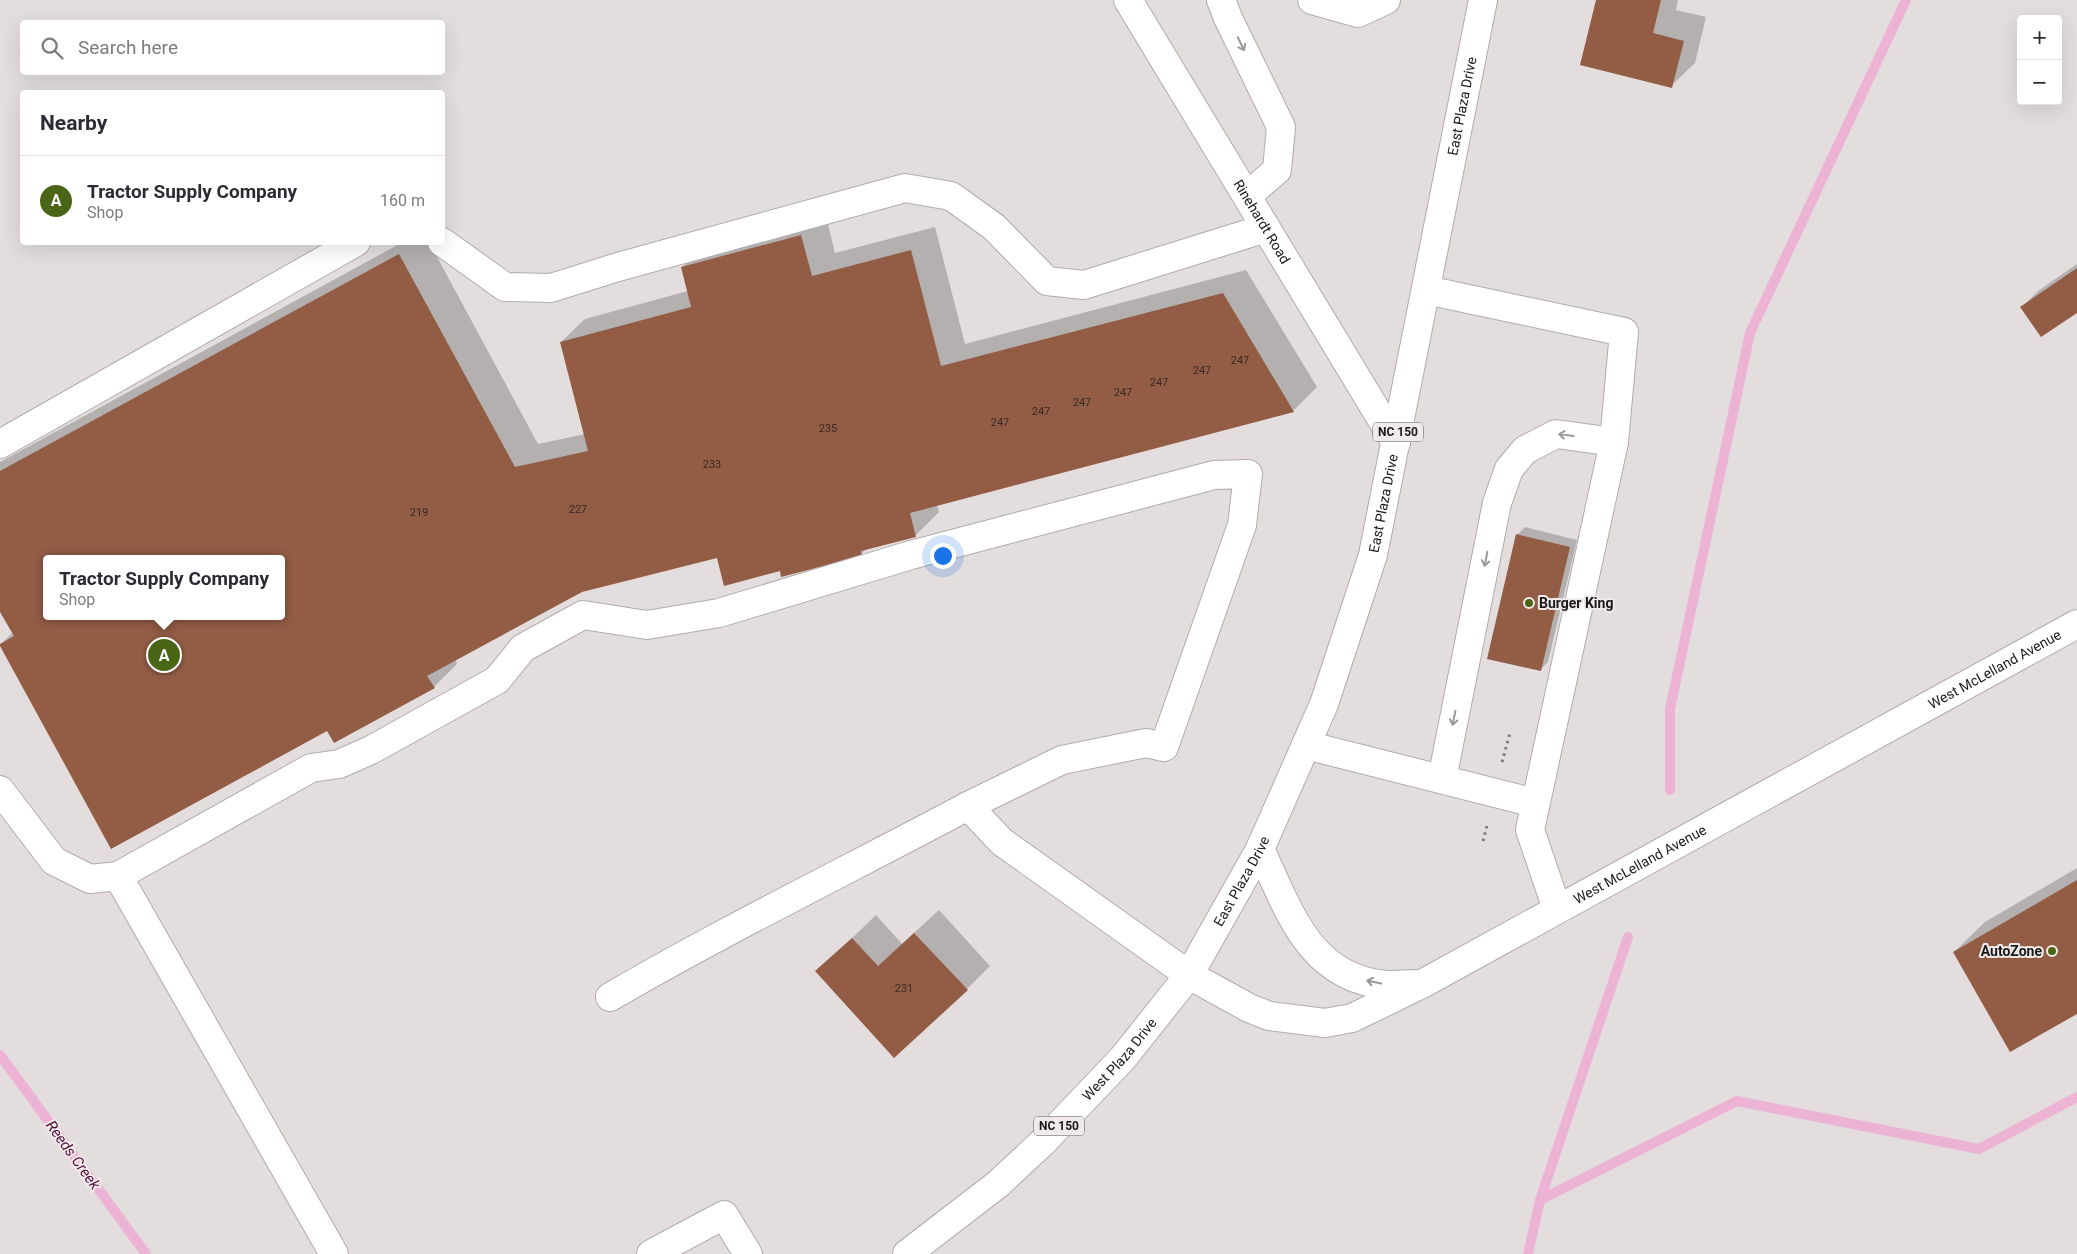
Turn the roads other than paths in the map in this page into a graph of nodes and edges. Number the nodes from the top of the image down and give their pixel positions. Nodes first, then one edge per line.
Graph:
1 (1128, 0) edge
2 (1221, 0) edge
3 (1312, 0) edge
4 (1386, 0) edge
5 (1483, 0) edge
6 (1247, 196) junction
7 (1266, 228) junction
8 (445, 244) edge
9 (351, 245) edge
10 (1426, 290) junction
11 (1614, 442) junction
12 (1396, 443) junction
13 (0, 444) edge
14 (2077, 624) edge
15 (1306, 745) junction
16 (1442, 779) junction
17 (0, 790) edge
18 (1536, 803) junction
19 (968, 806) junction
20 (1260, 850) junction
21 (118, 876) junction
22 (1557, 909) junction
23 (1189, 975) junction
24 (1422, 984) junction
25 (610, 997) dead end
26 (334, 1254) edge
27 (651, 1254) edge
28 (748, 1254) edge
29 (907, 1254) edge

1 - 6 street, Rinehardt Road
2 -> 6 street
3 - 4 street
5 - 10 street, East Plaza Drive / NC 150
6 - 7 street, Rinehardt Road
7 - 8 street
7 - 12 street, Rinehardt Road
9 - 13 street
10 - 11 street
10 - 12 street, East Plaza Drive / NC 150
11 -> 16 street
11 - 18 street
12 - 15 street, East Plaza Drive / NC 150
14 - 22 street, West McLelland Avenue
15 - 16 street
15 - 20 street, East Plaza Drive / NC 150
16 - 18 street
17 - 21 street
18 - 22 street
19 - 21 street
19 - 23 street, West McLelland Avenue
19 - 25 street
20 - 23 street, East Plaza Drive / NC 150
24 -> 20 street
21 - 26 street
22 - 24 street, West McLelland Avenue
23 - 24 street, West McLelland Avenue
23 - 29 street, West Plaza Drive / NC 150
27 - 28 street

